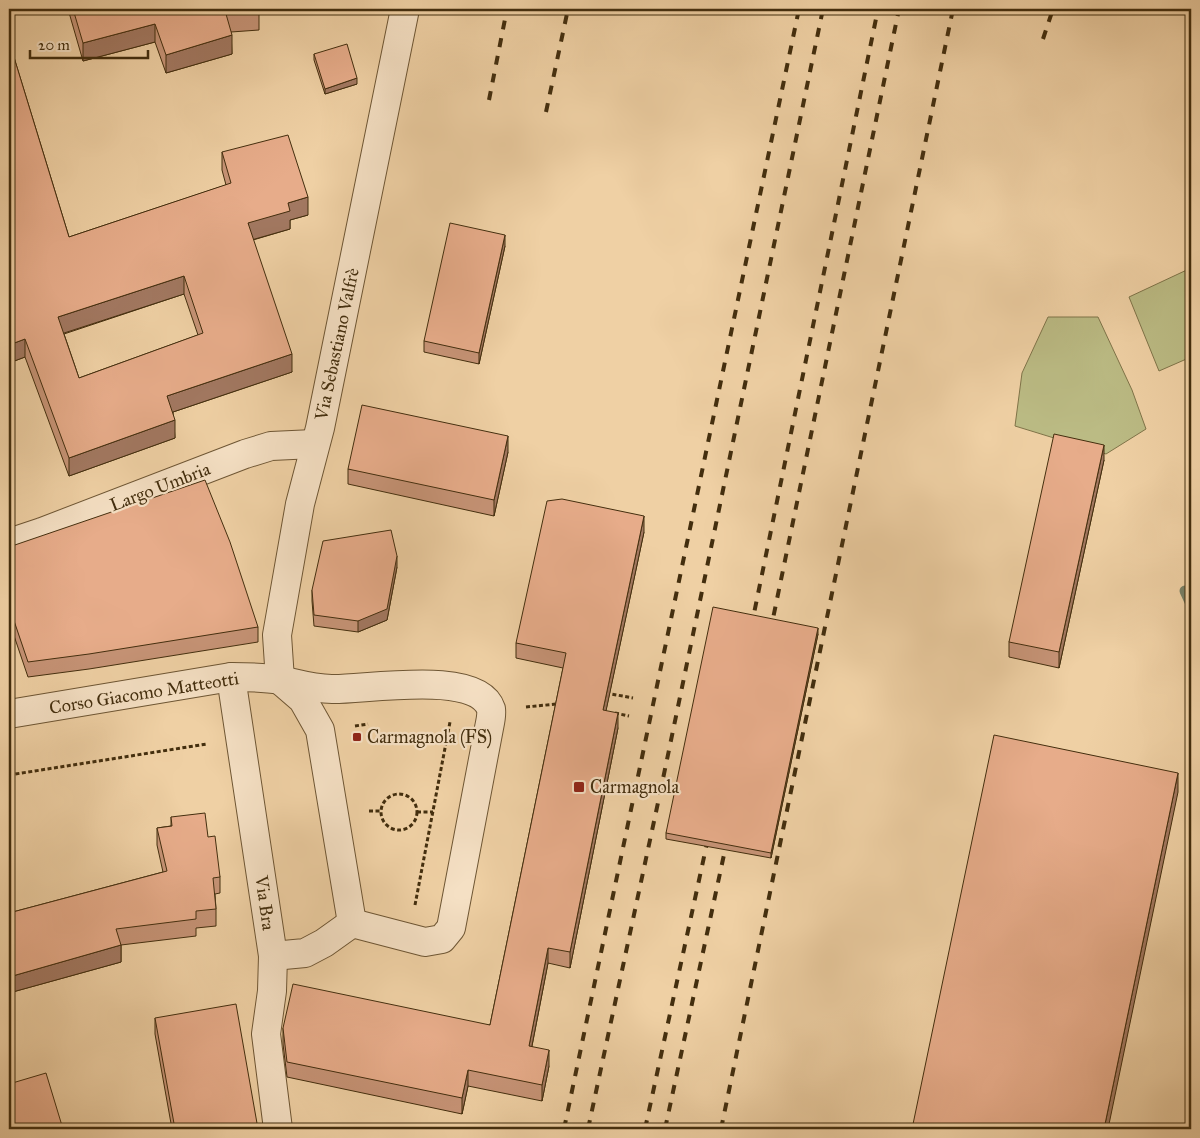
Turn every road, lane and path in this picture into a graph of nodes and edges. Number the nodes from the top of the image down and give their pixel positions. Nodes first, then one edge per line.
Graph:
1 (405, 9) edge
2 (314, 444) junction
3 (9, 543) edge
4 (231, 677) junction
5 (280, 680) junction
6 (597, 692) edge
7 (633, 698) dead end
8 (612, 712) edge
9 (9, 714) edge
10 (451, 715) dead end
11 (629, 716) dead end
12 (353, 726) dead end
13 (354, 735) dead end
14 (364, 811) dead end
15 (381, 811) junction
16 (417, 812) junction
17 (433, 812) junction
18 (407, 904) dead end
19 (352, 923) junction
20 (273, 956) junction
21 (278, 1129) edge

1 - 2 street, Via Sebastiano Valfrè
2 - 3 street, Largo Umbria
2 - 5 street, Via Sebastiano Valfrè
4 - 5 street, Corso Giacomo Matteotti
4 - 9 street, Corso Giacomo Matteotti
4 - 20 street, Via Bra
5 - 19 street
5 - 19 street, Corso Giacomo Matteotti
6 - 7 path
8 - 11 path
10 - 17 path
12 - 13 path
14 - 15 path
15 - 16 path
15 - 16 path
16 - 17 path
17 - 18 path
19 - 20 street
20 - 21 street, Via Bra

